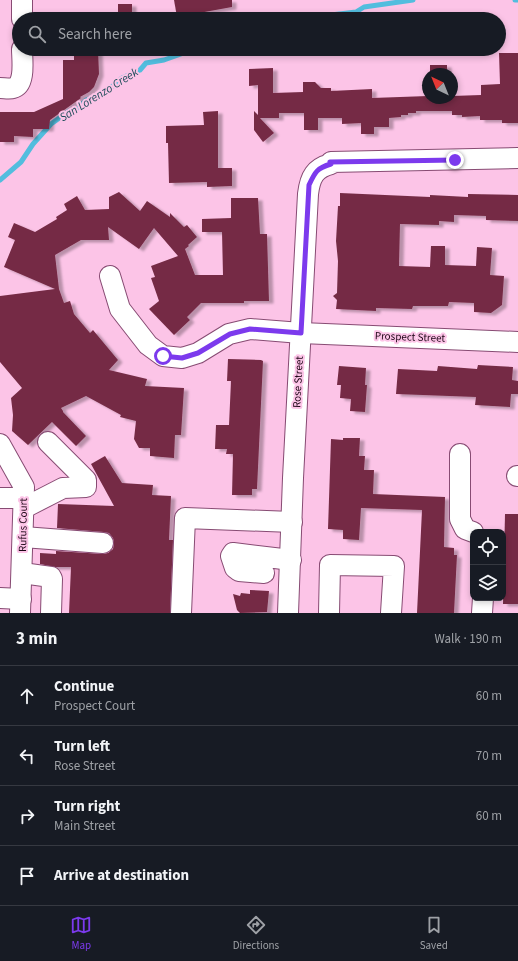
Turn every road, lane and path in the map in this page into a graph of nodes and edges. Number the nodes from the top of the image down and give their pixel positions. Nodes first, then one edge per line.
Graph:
1 (22, 0) edge
2 (22, 12) edge
3 (22, 56) edge
4 (0, 88) edge
5 (518, 158) edge
6 (110, 276) dead end
7 (301, 333) junction
8 (518, 342) edge
9 (48, 442) dead end
10 (3, 453) edge
11 (460, 454) dead end
12 (0, 498) edge
13 (24, 503) junction
14 (292, 522) junction
15 (470, 531) edge
16 (23, 537) junction
17 (103, 543) dead end
18 (291, 560) junction
19 (22, 573) junction
20 (264, 573) dead end
21 (0, 598) edge
22 (483, 601) edge
23 (21, 606) edge
24 (51, 613) edge
25 (181, 613) edge
26 (288, 613) edge
27 (329, 613) edge
28 (391, 613) edge
29 (482, 613) edge

1 - 2 street
3 - 4 street
5 - 7 street, Rose Street
6 - 7 street, Prospect Street
7 - 8 street, Prospect Street
7 - 14 street, Rose Street
9 - 13 street
10 - 13 street, Rufus Court
11 - 15 street
12 - 13 street
13 - 16 street, Rufus Court
14 - 18 street, Rose Street
14 - 25 street
16 - 17 street
16 - 19 street, Rufus Court
18 - 20 street
18 - 26 street, Rose Street
19 - 23 street, Rufus Court
19 - 24 street
21 - 23 street
22 - 29 street
27 - 28 street

